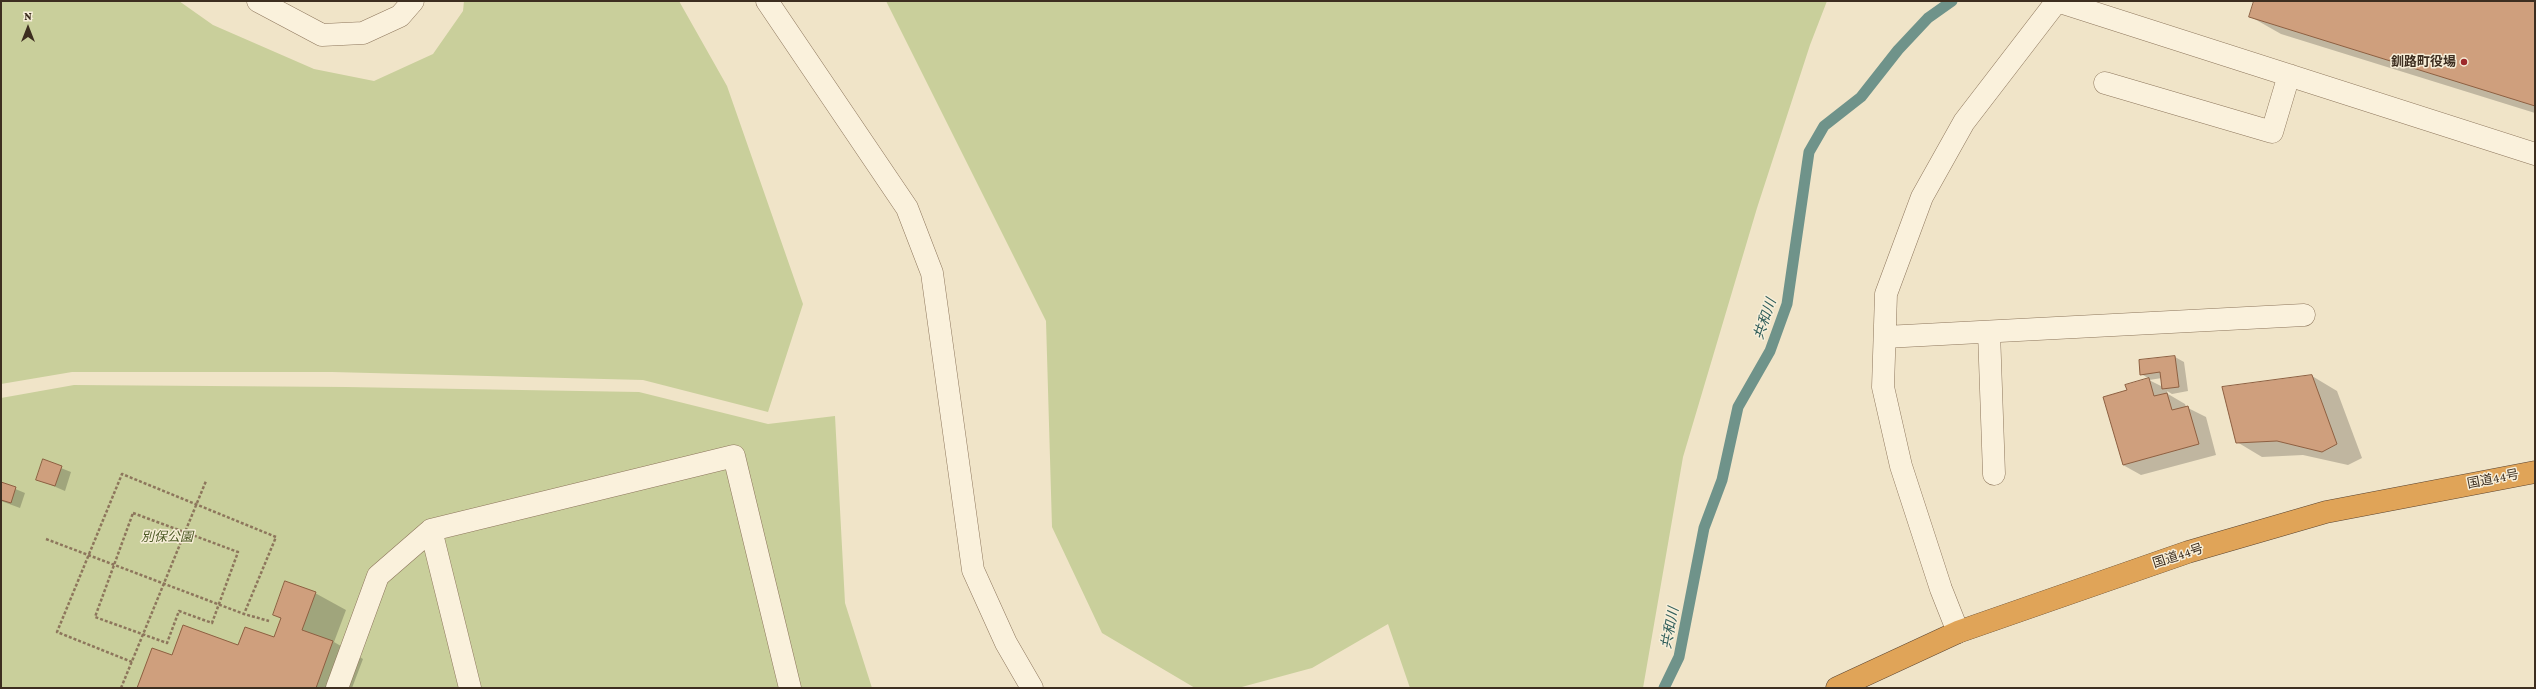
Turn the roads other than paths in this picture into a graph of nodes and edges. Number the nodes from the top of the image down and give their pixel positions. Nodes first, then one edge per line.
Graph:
1 (258, 1) edge
2 (412, 1) edge
3 (767, 1) edge
4 (2057, 1) edge
5 (2289, 75) junction
6 (2106, 83) dead end
7 (2535, 154) edge
8 (2304, 315) dead end
9 (1989, 332) junction
10 (1885, 336) junction
11 (2535, 472) edge
12 (1994, 474) dead end
13 (431, 530) junction
14 (1958, 632) junction
15 (337, 688) edge
16 (470, 688) edge
17 (790, 688) edge
18 (1032, 688) edge
19 (1837, 688) edge

1 - 2 street
3 - 18 street
4 - 5 street
4 - 10 street
5 - 6 street
5 - 7 street
8 - 9 street
9 - 10 street
9 - 12 street
10 - 14 street
11 - 14 highway, 国道44号
13 - 15 street
13 - 16 street
13 - 17 street
14 - 19 highway, 国道44号

